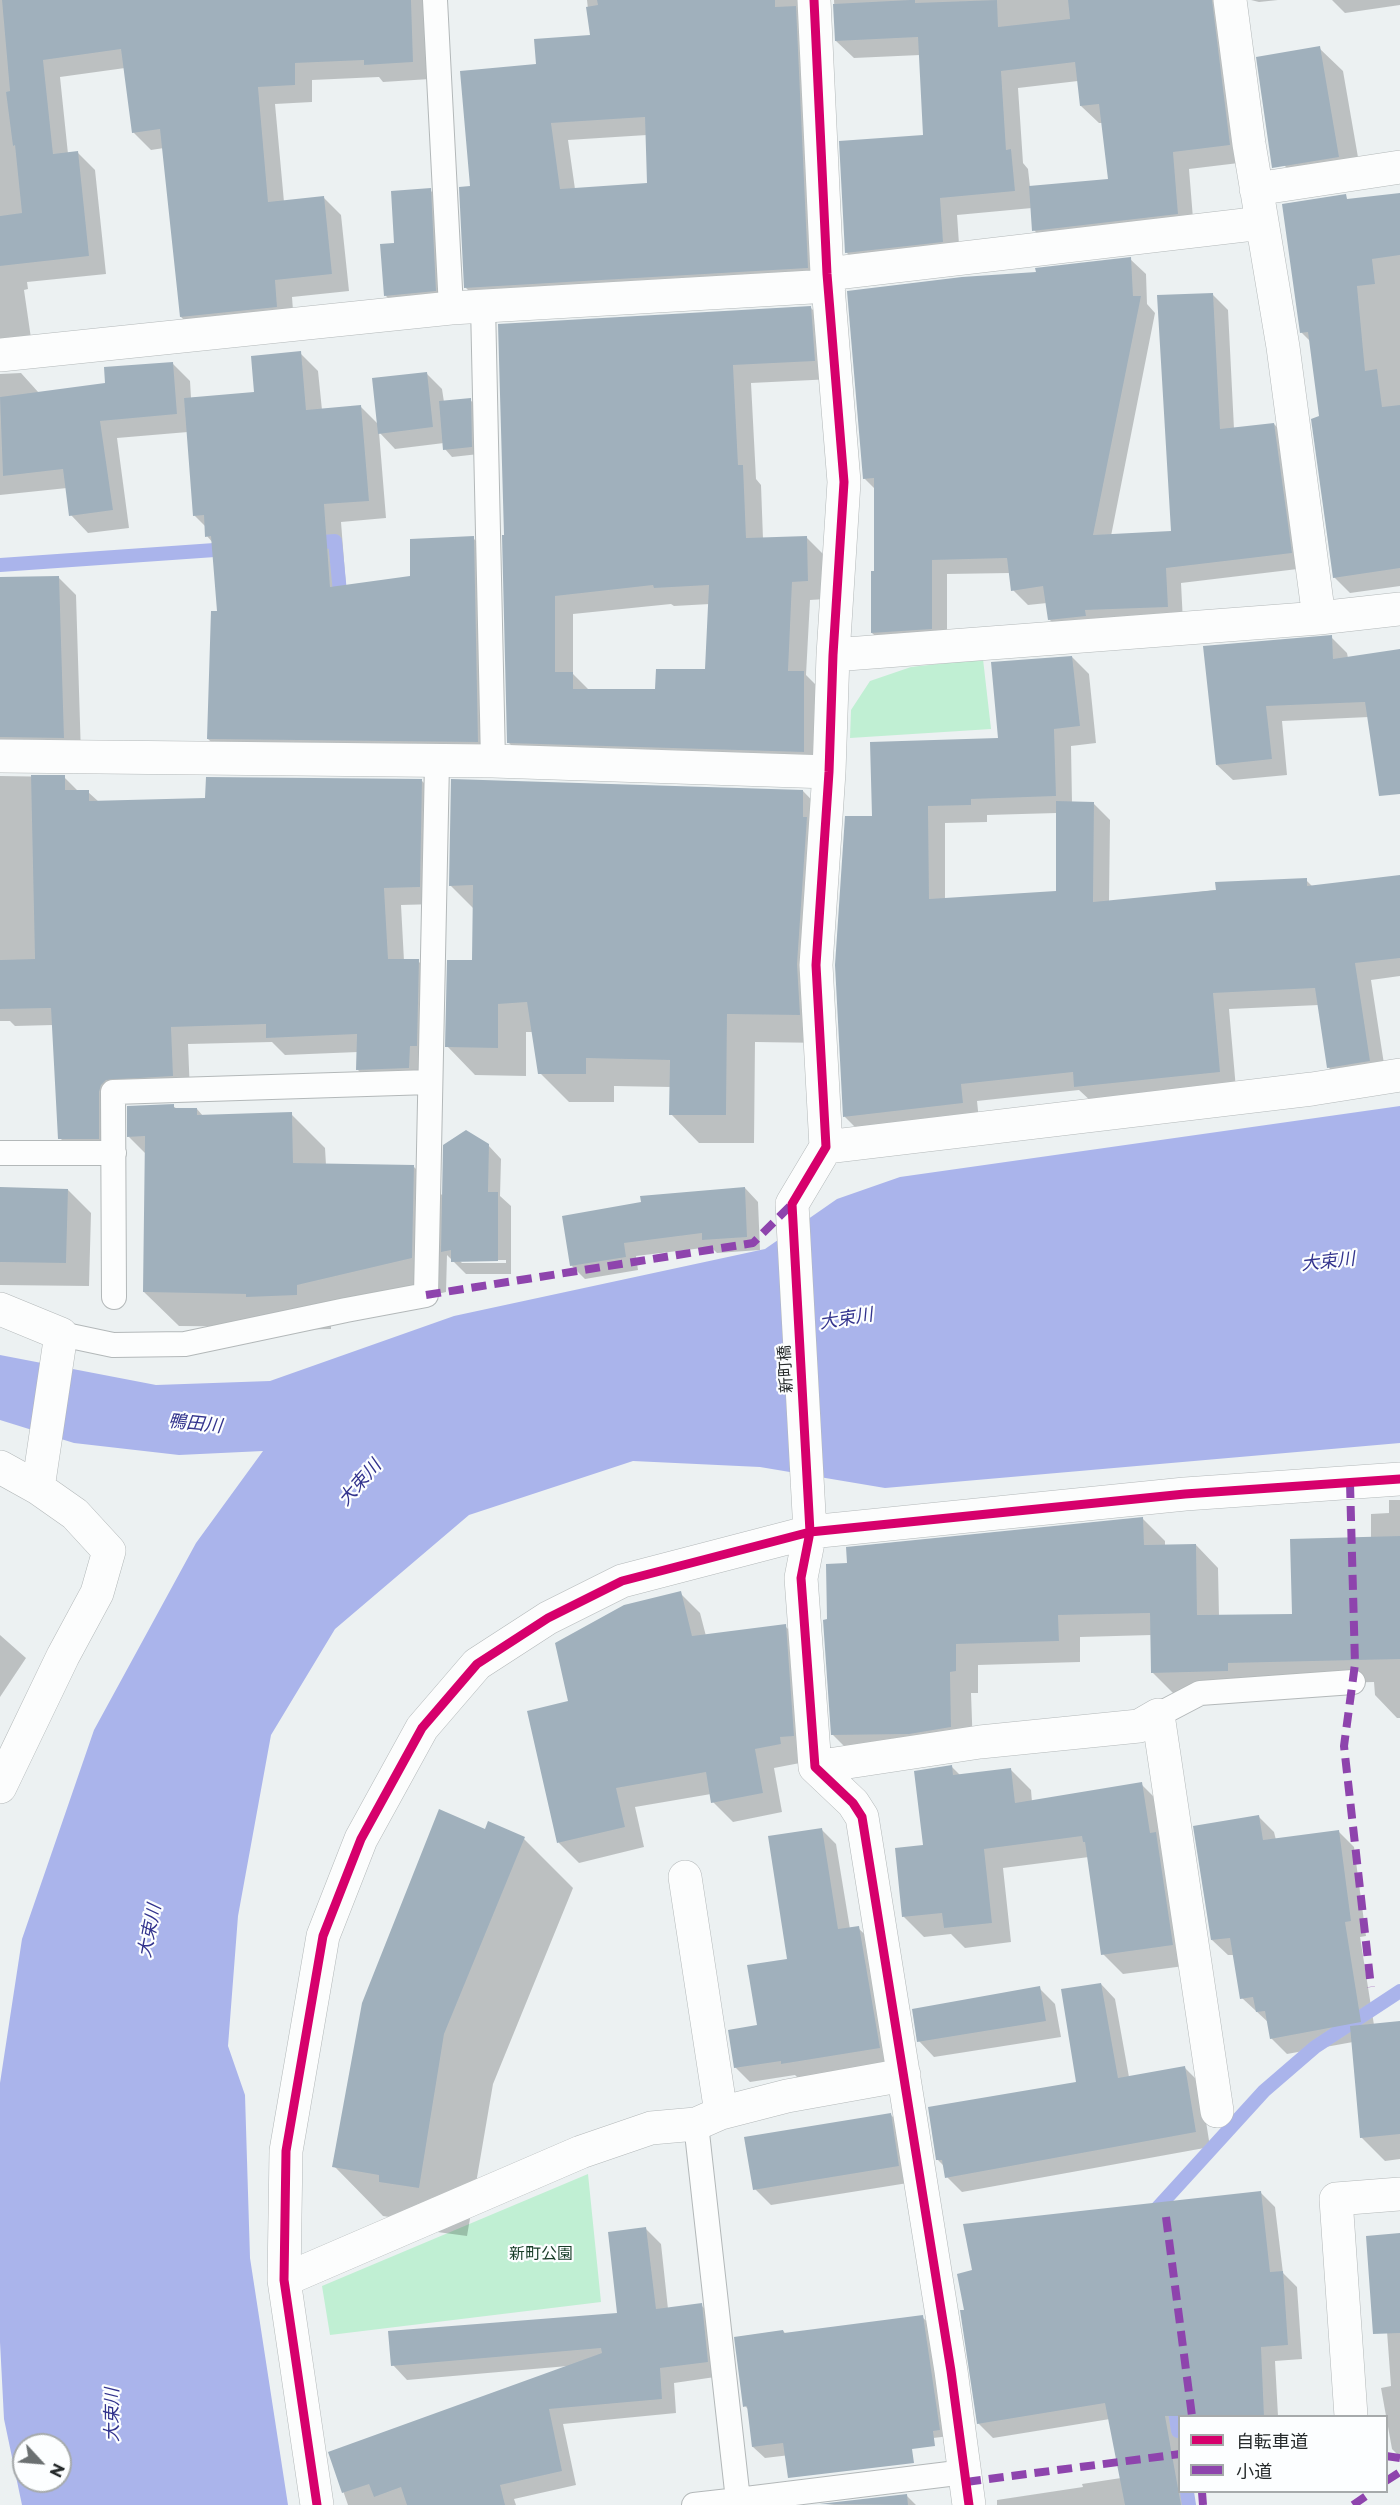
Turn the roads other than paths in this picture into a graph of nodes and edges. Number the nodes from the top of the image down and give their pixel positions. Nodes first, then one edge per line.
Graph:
1 (435, 0) edge
2 (814, 0) edge
3 (1230, 0) edge
4 (1400, 167) edge
5 (1256, 189) junction
6 (1262, 223) junction
7 (828, 280) junction
8 (483, 305) junction
9 (451, 308) junction
10 (0, 355) edge
11 (1400, 609) edge
12 (1319, 618) junction
13 (833, 656) junction
14 (0, 756) edge
15 (493, 761) junction
16 (437, 762) junction
17 (830, 772) junction
18 (1400, 1075) edge
19 (430, 1082) junction
20 (826, 1147) junction
21 (0, 1153) edge
22 (114, 1153) junction
23 (114, 1298) dead end
24 (0, 1309) edge
25 (61, 1334) junction
26 (0, 1467) edge
27 (1400, 1479) edge
28 (38, 1488) junction
29 (810, 1532) junction
30 (1353, 1682) dead end
31 (1158, 1715) junction
32 (815, 1767) junction
33 (0, 1787) edge
34 (685, 1877) dead end
35 (904, 2075) junction
36 (1217, 2111) dead end
37 (708, 2118) junction
38 (1400, 2194) edge
39 (284, 2280) junction
40 (1351, 2415) edge
41 (965, 2472) junction
42 (738, 2503) edge
43 (317, 2505) edge
44 (694, 2505) edge
45 (969, 2505) edge

1 - 9 lane
2 - 7 street
3 - 5 street
4 - 5 street
5 - 6 street
6 - 7 street
6 - 12 street
7 - 8 street
7 - 13 street
8 - 9 street
8 - 15 lane
9 - 10 street
11 - 12 street
12 - 13 street
13 - 17 street
14 - 16 street
15 - 16 street
15 - 17 street
16 - 19 lane
17 - 20 street
18 - 20 street
19 - 22 lane
19 - 25 lane
20 - 29 street, 新町橋
21 - 22 lane
22 - 23 lane
24 - 25 street
25 - 28 street
26 - 28 street
27 - 29 street
28 - 33 street
29 - 32 street, 新町橋
29 - 39 street
30 - 31 lane
31 - 32 street
31 - 36 street
32 - 35 street
34 - 37 street
35 - 37 street
35 - 41 street
37 - 39 street
37 - 42 lane
38 - 40 street
39 - 43 street
41 - 42 lane
41 - 45 street
42 - 44 lane

